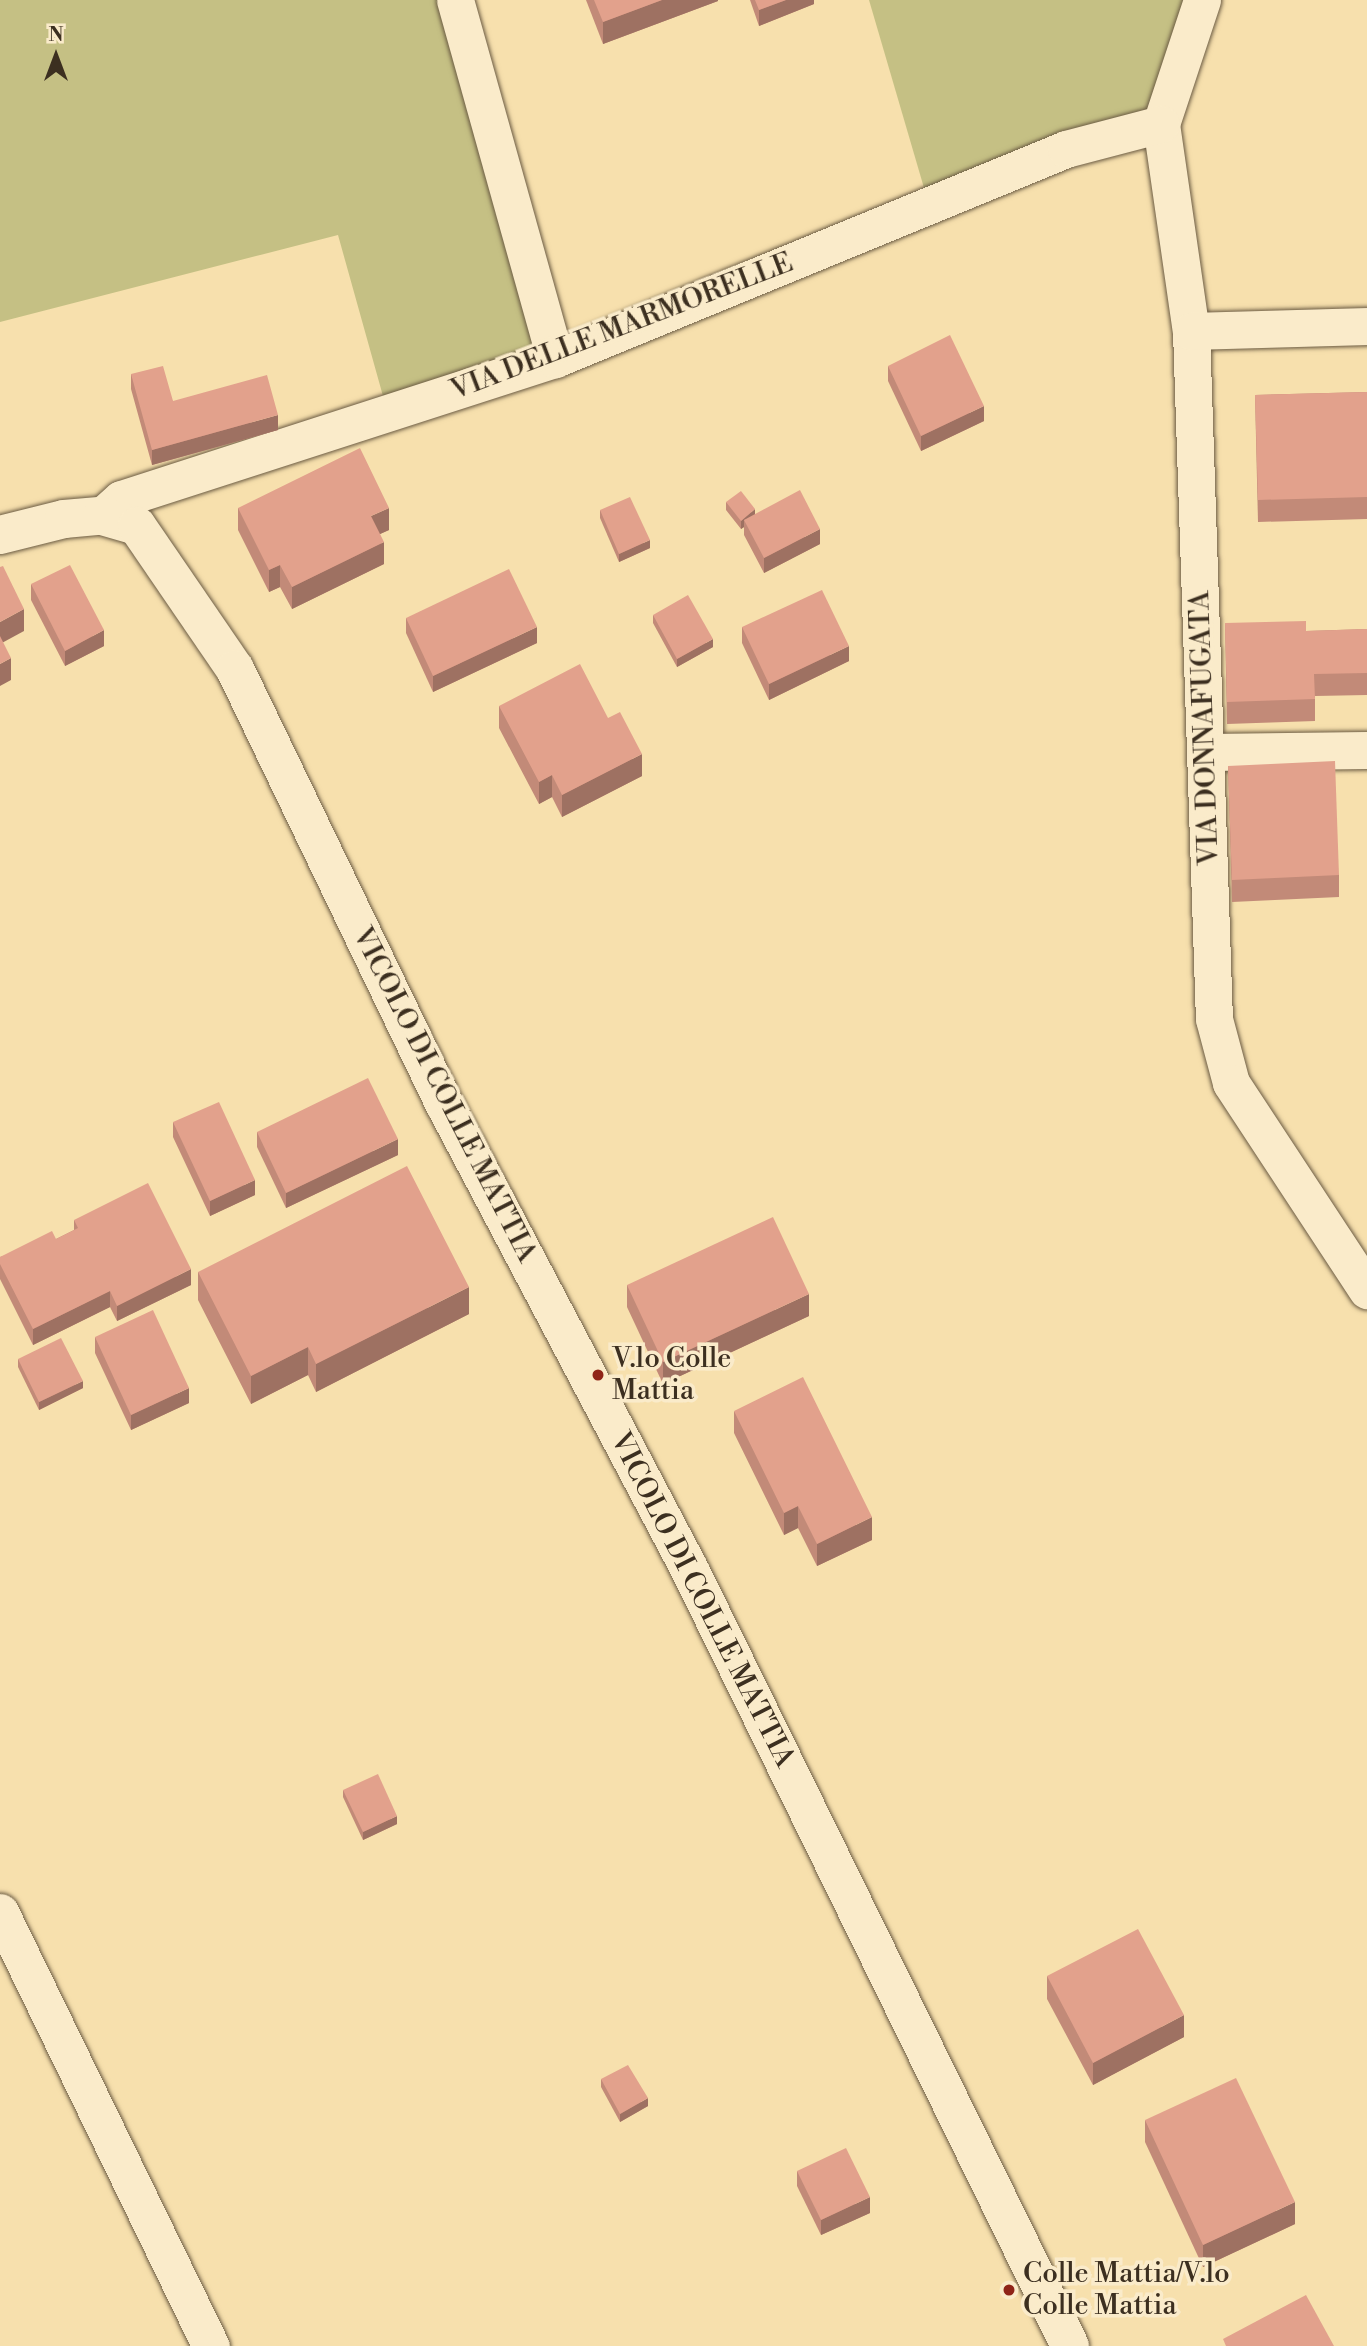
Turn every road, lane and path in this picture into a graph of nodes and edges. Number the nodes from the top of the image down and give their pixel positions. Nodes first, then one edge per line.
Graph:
1 (455, 0) edge
2 (1202, 0) edge
3 (1161, 124) junction
4 (1367, 326) edge
5 (1191, 331) junction
6 (555, 359) junction
7 (102, 516) junction
8 (0, 535) edge
9 (1367, 750) edge
10 (1207, 752) junction
11 (1367, 1290) edge
12 (0, 1913) edge
13 (211, 2346) edge
14 (1070, 2346) edge

1 - 6 street
2 - 3 street
3 - 5 street, VIA DONNAFUGATA
3 - 6 street, VIA DELLE MARMORELLE
4 - 5 street
5 - 10 street, VIA DONNAFUGATA
6 - 7 street, VIA DELLE MARMORELLE
7 - 8 street
7 - 14 street, VICOLO DI COLLE MATTIA
9 - 10 street
10 - 11 street, VIA DONNAFUGATA
12 - 13 street

